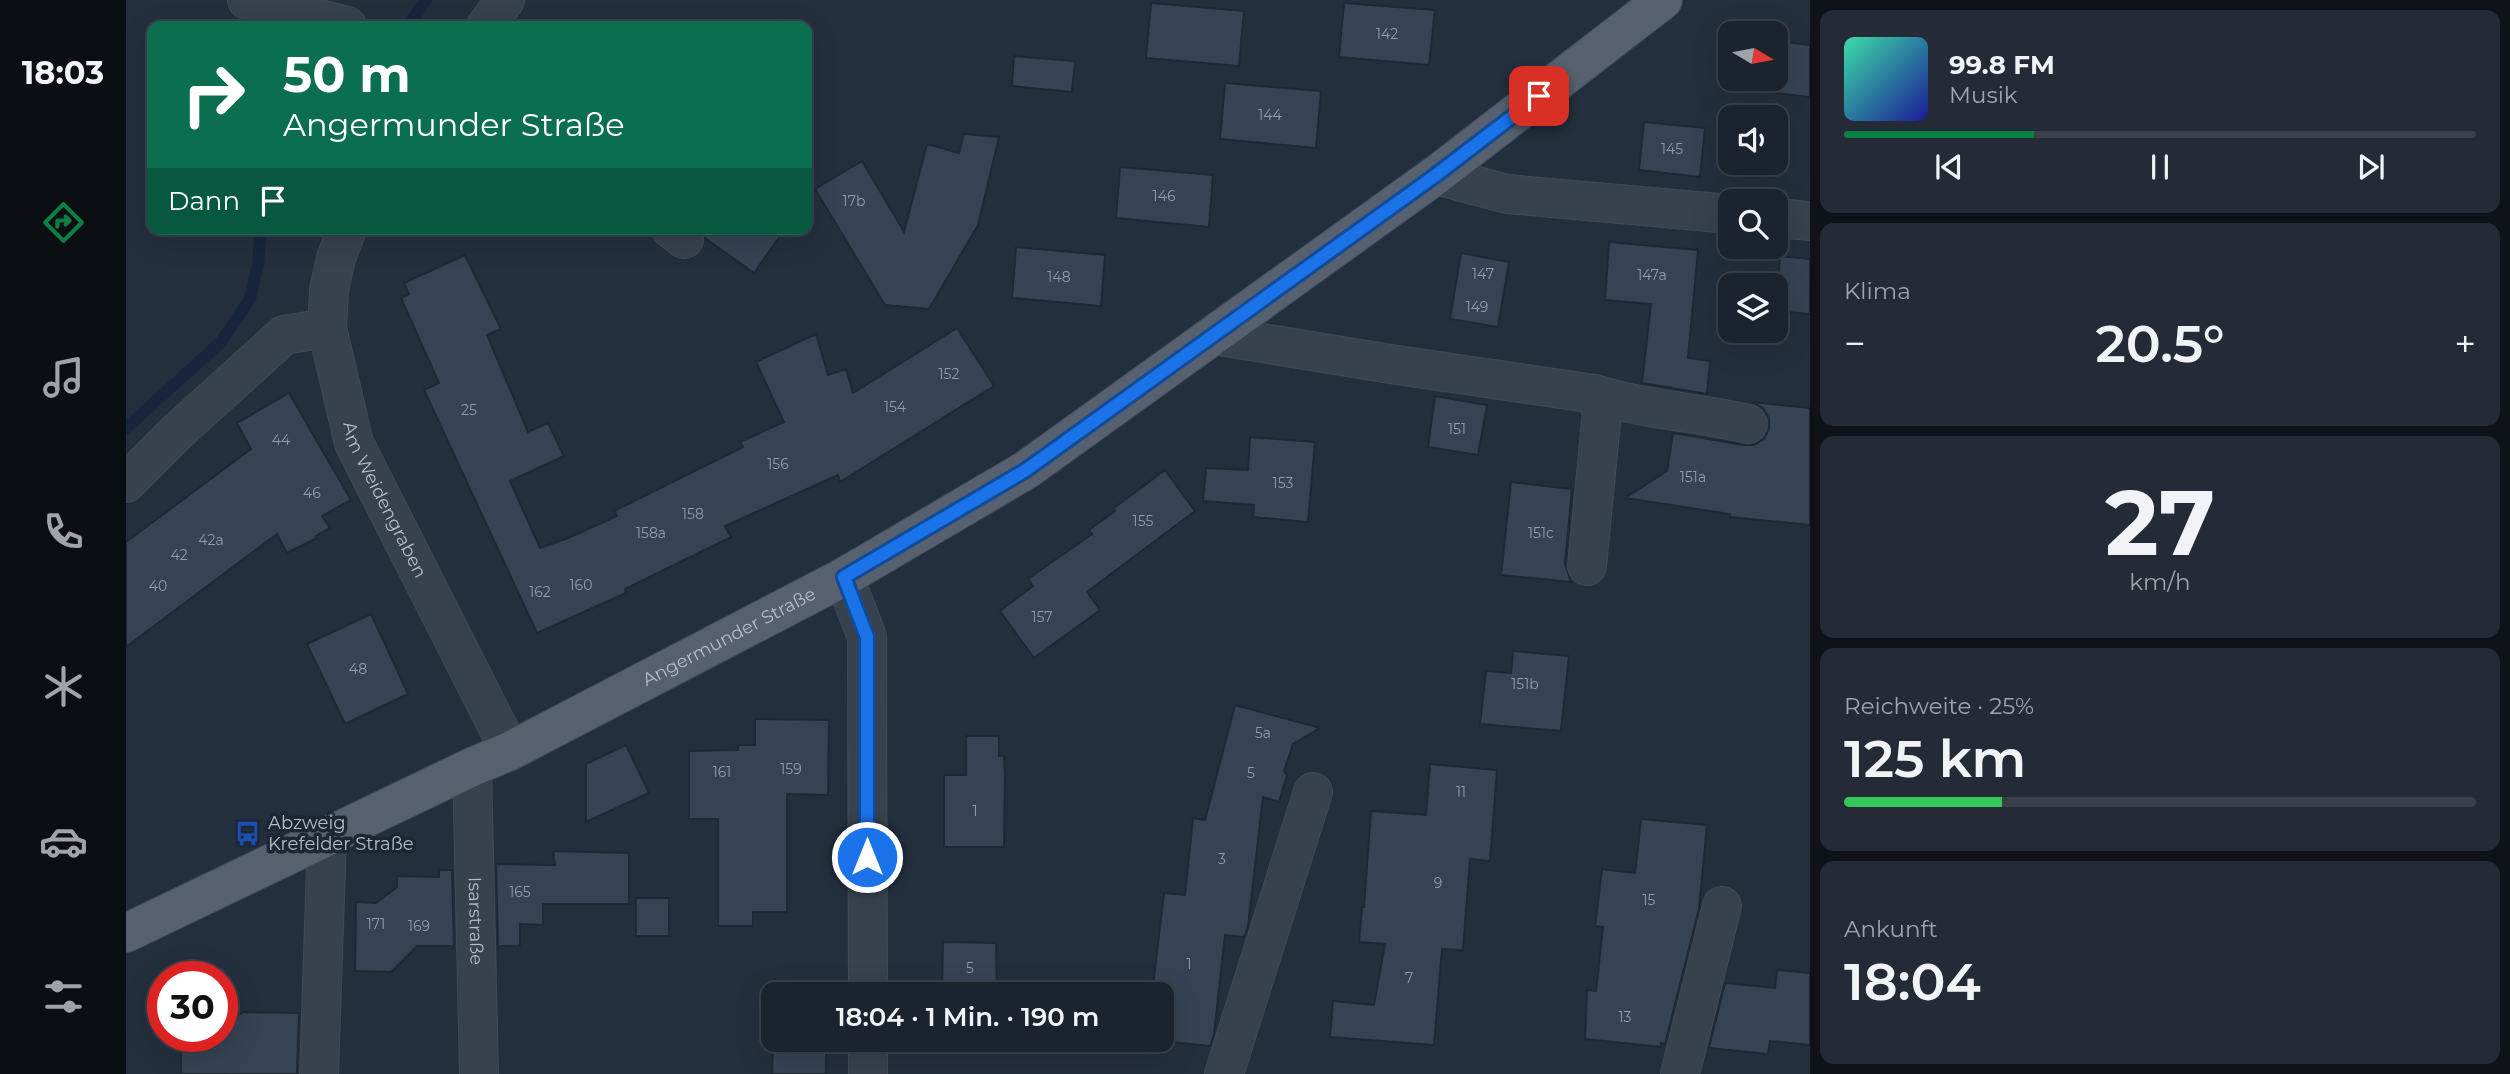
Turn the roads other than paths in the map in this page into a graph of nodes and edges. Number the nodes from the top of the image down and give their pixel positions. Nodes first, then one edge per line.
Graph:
1 (247, 0) edge
2 (505, 0) edge
3 (1663, 0) edge
4 (328, 21) edge
5 (490, 21) edge
6 (1436, 175) junction
7 (1718, 213) edge
8 (1788, 219) edge
9 (1810, 221) edge
10 (346, 235) edge
11 (327, 328) junction
12 (1214, 335) junction
13 (1595, 394) junction
14 (1748, 424) dead end
15 (126, 483) edge
16 (1587, 566) dead end
17 (844, 577) junction
18 (510, 751) junction
19 (472, 767) junction
20 (1313, 792) dead end
21 (327, 837) junction
22 (1722, 906) dead end
23 (126, 933) edge
24 (868, 982) edge
25 (868, 1052) edge
26 (319, 1074) edge
27 (479, 1074) edge
28 (868, 1074) edge
29 (1224, 1074) edge
30 (1680, 1074) edge

1 - 4 street
2 - 5 street
3 - 6 main road, Angermunder Straße
6 - 7 street
6 - 12 main road, Angermunder Straße
8 - 9 street
10 - 11 street, Am Weidengraben
11 - 15 street
11 - 18 street, Am Weidengraben
12 - 13 street
12 - 17 main road, Angermunder Straße
13 - 14 street
13 - 16 street
17 - 18 main road, Angermunder Straße
17 - 24 street
18 - 19 main road, Angermunder Straße
19 - 21 main road, Angermunder Straße
19 - 27 street, Isarstraße
20 - 29 street
21 - 23 main road, Angermunder Straße
21 - 26 street
22 - 30 street
25 - 28 street

